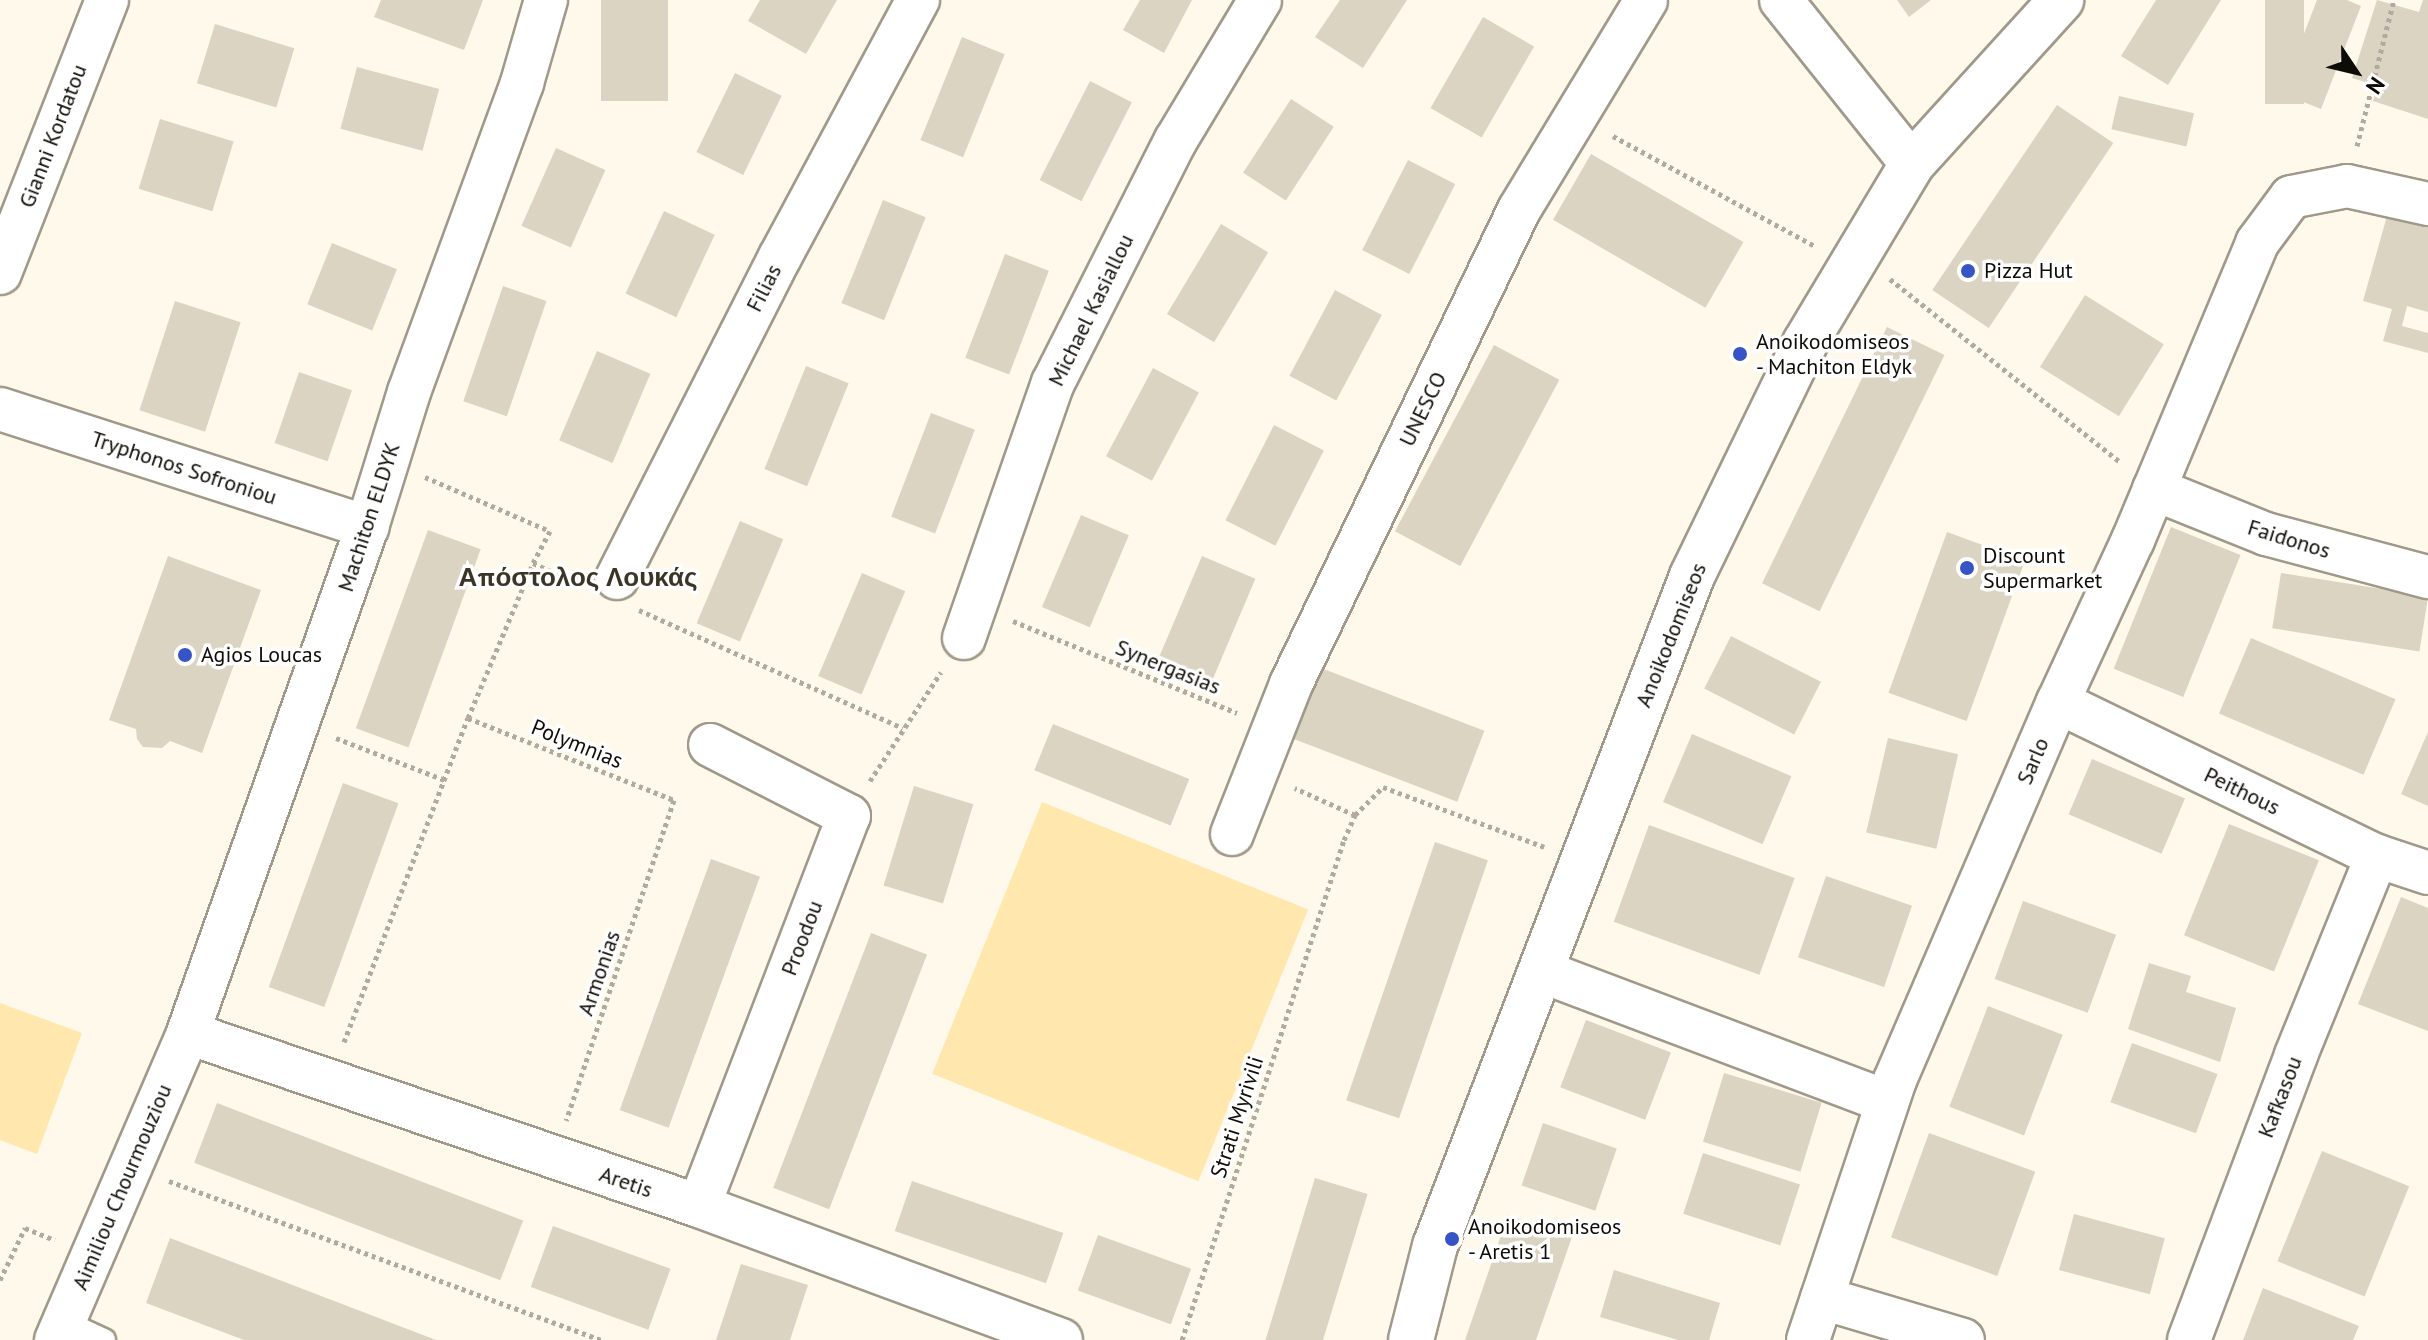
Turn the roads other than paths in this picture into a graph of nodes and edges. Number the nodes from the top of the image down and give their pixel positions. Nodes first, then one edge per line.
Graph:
1 (107, 0) edge
2 (546, 0) edge
3 (918, 0) edge
4 (1260, 0) edge
5 (1646, 0) edge
6 (1781, 0) edge
7 (2061, 0) edge
8 (1912, 164) junction
9 (2428, 204) edge
10 (0, 273) edge
11 (0, 409) edge
12 (2154, 489) junction
13 (367, 527) junction
14 (2428, 577) edge
15 (617, 578) dead end
16 (964, 638) road end
17 (2058, 702) junction
18 (710, 745) dead end
19 (1232, 834) dead end
20 (2377, 856) junction
21 (2428, 873) edge
22 (1541, 971) junction
23 (188, 1033) junction
24 (1887, 1102) junction
25 (699, 1206) junction
26 (1822, 1298) junction
27 (60, 1331) edge
28 (1011, 1331) edge
29 (104, 1340) edge
30 (1061, 1340) edge
31 (1411, 1340) edge
32 (1808, 1340) edge
33 (1963, 1340) edge
34 (2189, 1340) edge

1 - 10 street, Gianni Kordatou
2 - 13 street, Machiton ELDYK
3 - 15 street, Filias
4 - 16 street, Michael Kasiallou
5 - 19 street, UNESCO
6 - 8 street
7 - 8 street, Anoikodomiseos
8 - 22 street, Anoikodomiseos
9 - 12 street, Sarlo
11 - 13 street, Tryphonos Sofroniou
12 - 14 street, Faidonos
12 - 17 street, Sarlo
13 - 23 street, Machiton ELDYK
17 - 20 street, Peithous
17 - 24 street, Sarlo
18 - 25 street, Proodou
20 - 21 street, Peithous
20 - 34 street, Kafkasou
22 - 24 street
22 - 31 street, Anoikodomiseos
23 - 25 street, Aretis
23 - 27 street, Aimiliou Chourmouziou
24 - 26 street, Sarlo
25 - 28 street, Aretis
26 - 32 street, Sarlo
26 - 33 street
27 - 29 lane
28 - 30 street, Aretis

